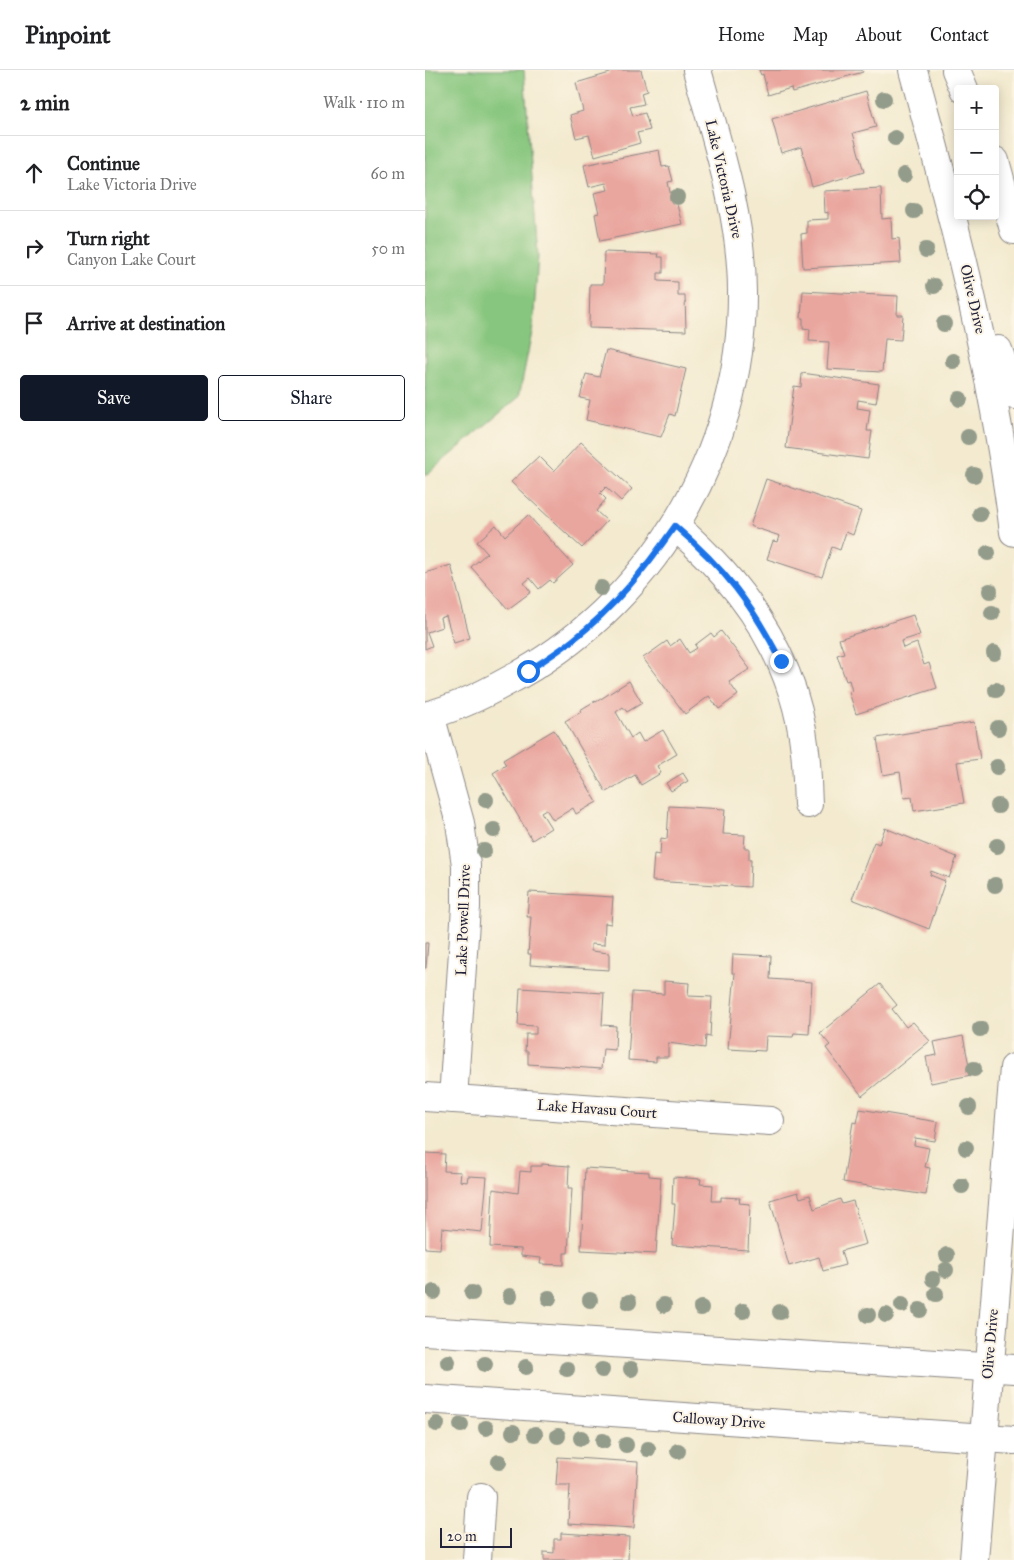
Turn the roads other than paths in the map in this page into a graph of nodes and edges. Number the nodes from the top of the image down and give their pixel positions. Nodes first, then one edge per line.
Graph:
1 (697, 70) edge
2 (913, 70) edge
3 (956, 70) edge
4 (970, 70) edge
5 (962, 85) edge
6 (974, 85) edge
7 (999, 175) edge
8 (1014, 230) edge
9 (961, 247) junction
10 (1014, 395) edge
11 (675, 526) junction
12 (1014, 532) edge
13 (428, 715) edge
14 (808, 804) dead end
15 (1014, 1068) edge
16 (425, 1097) edge
17 (453, 1099) junction
18 (770, 1121) dead end
19 (425, 1332) edge
20 (1001, 1368) edge
21 (425, 1399) edge
22 (982, 1438) junction
23 (1014, 1440) edge
24 (481, 1496) dead end
25 (477, 1560) edge
26 (974, 1560) edge

1 - 11 main road, Lake Victoria Drive
2 - 9 main road, Olive Drive
3 - 5 main road
4 - 6 main road
7 - 8 main road
9 - 10 main road
9 - 12 main road, Olive Drive
11 - 13 main road, Lake Victoria Drive
11 - 14 main road
13 - 17 main road, Lake Powell Drive
15 - 20 main road, Olive Drive
16 - 17 main road, Lake Havasu Court
17 - 18 main road, Lake Havasu Court
19 - 20 main road
20 - 22 main road, Olive Drive
21 - 22 main road, Calloway Drive
22 - 23 main road, Calloway Drive
22 - 26 main road, Olive Drive
24 - 25 main road

